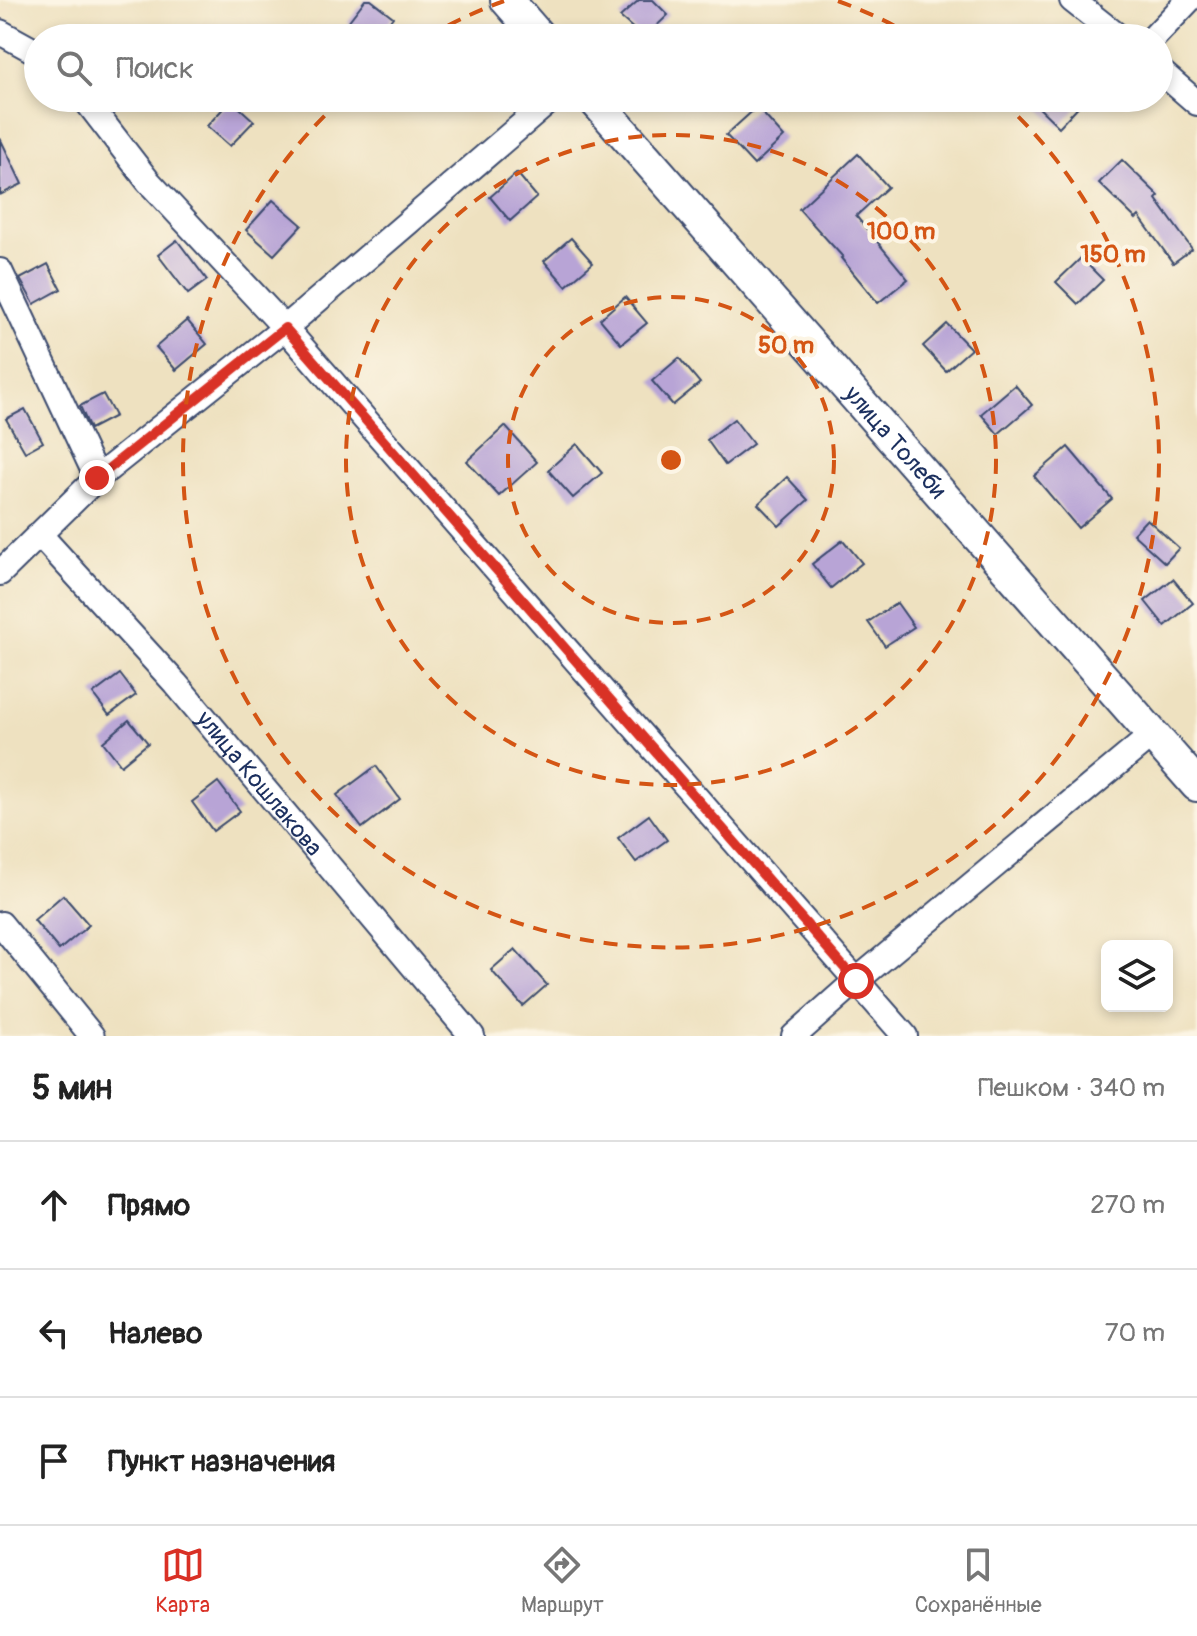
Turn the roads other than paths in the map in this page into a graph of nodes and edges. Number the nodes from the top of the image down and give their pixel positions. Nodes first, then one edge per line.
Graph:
1 (507, 0) edge
2 (1072, 0) edge
3 (1189, 0) edge
4 (528, 24) edge
5 (1102, 24) edge
6 (1166, 24) edge
7 (0, 32) edge
8 (24, 45) edge
9 (1173, 82) edge
10 (1197, 103) edge
11 (95, 112) edge
12 (537, 112) edge
13 (605, 112) edge
14 (0, 271) edge
15 (285, 328) junction
16 (97, 478) junction
17 (41, 536) junction
18 (0, 573) edge
19 (1152, 735) junction
20 (1197, 785) edge
21 (1, 924) edge
22 (856, 981) junction
23 (92, 1036) edge
24 (472, 1036) edge
25 (794, 1036) edge
26 (905, 1036) edge

1 - 4 street
2 - 5 street
3 - 6 street
7 - 8 street
9 - 10 street
11 - 15 street
12 - 15 street
13 - 19 street, улица Толеби
14 - 16 street
15 - 16 street
15 - 22 street
16 - 17 street
17 - 18 street
17 - 24 street, улица Кошлакова
19 - 20 street, улица Толеби
19 - 22 street
21 - 23 street
22 - 25 street
22 - 26 street

